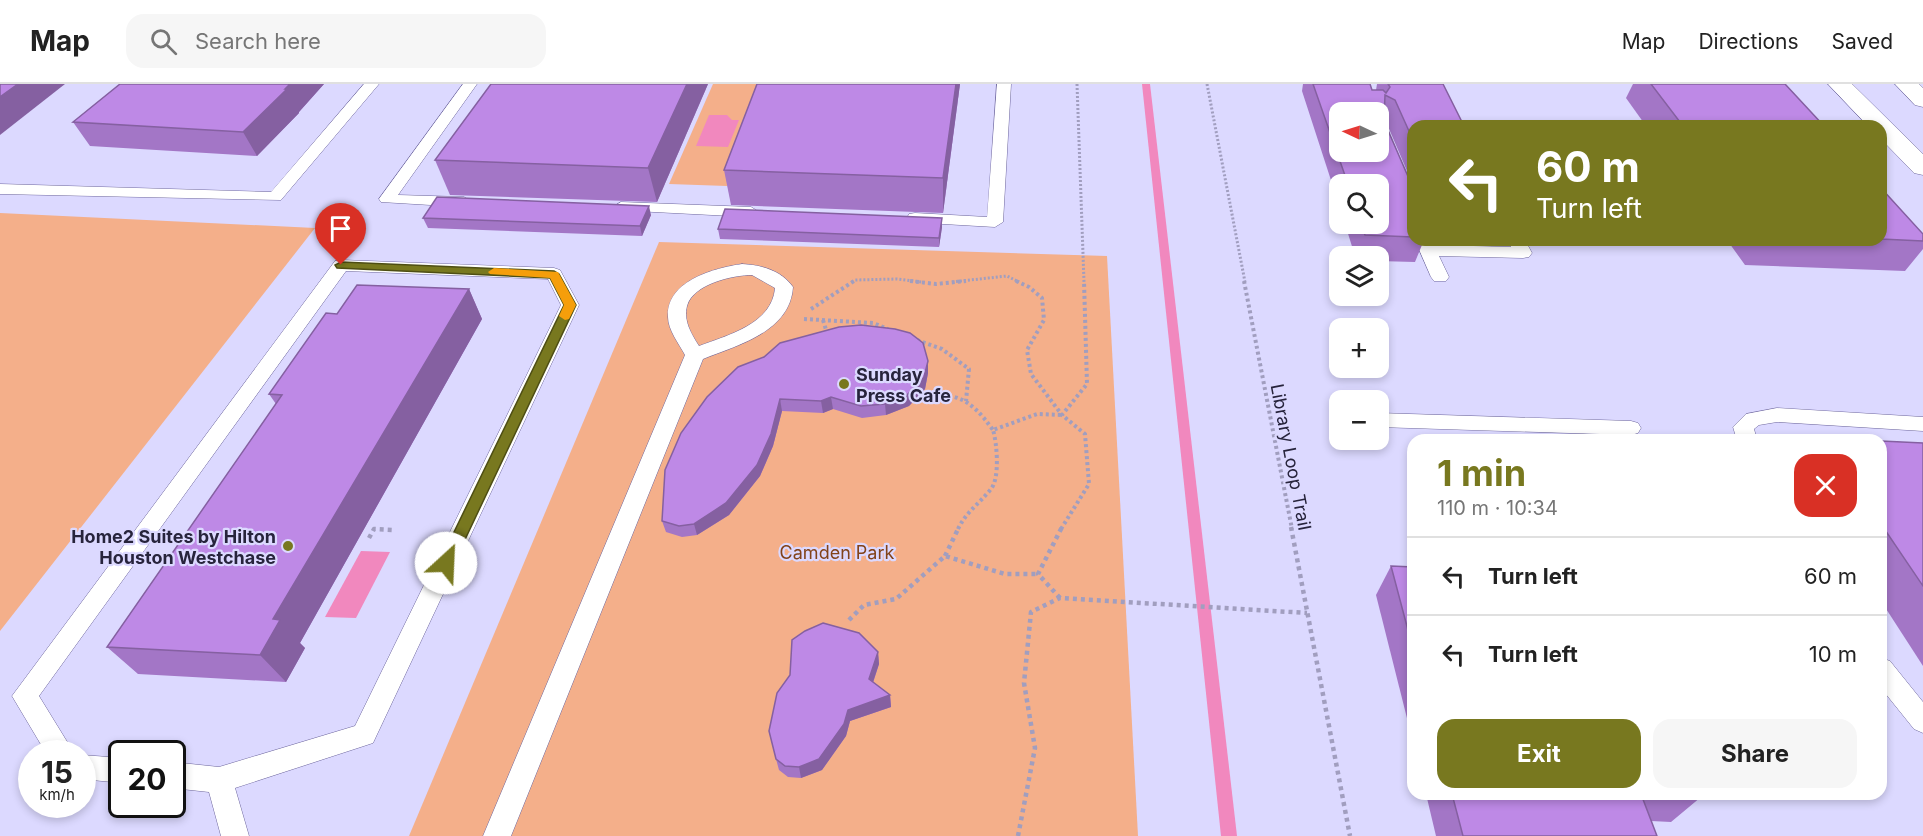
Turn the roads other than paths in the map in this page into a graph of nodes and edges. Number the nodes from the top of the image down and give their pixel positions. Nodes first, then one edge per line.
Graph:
1 (372, 84) edge
2 (470, 84) edge
3 (1004, 84) edge
4 (1839, 84) edge
5 (1906, 84) edge
6 (1923, 100) edge
7 (1875, 120) edge
8 (1887, 132) edge
9 (1923, 168) edge
10 (0, 189) edge
11 (478, 202) edge
12 (606, 207) edge
13 (771, 213) edge
14 (901, 218) edge
15 (1427, 246) edge
16 (1439, 246) edge
17 (1519, 246) edge
18 (1440, 277) dead end
19 (695, 355) junction
20 (1389, 420) edge
21 (1923, 424) edge
22 (1631, 428) dead end
23 (1745, 434) edge
24 (1887, 676) edge
25 (1923, 721) edge
26 (53, 740) edge
27 (186, 776) edge
28 (219, 780) junction
29 (235, 836) edge
30 (498, 836) edge

1 - 10 lane
2 - 11 lane
3 - 14 lane
4 - 7 main road
5 - 6 main road
8 - 9 main road
12 - 13 lane
15 - 18 lane
16 - 17 lane
19 - 19 lane
19 - 30 lane
20 - 22 lane
21 - 23 lane
24 - 25 lane
26 - 28 lane
27 - 28 lane
28 - 29 lane

